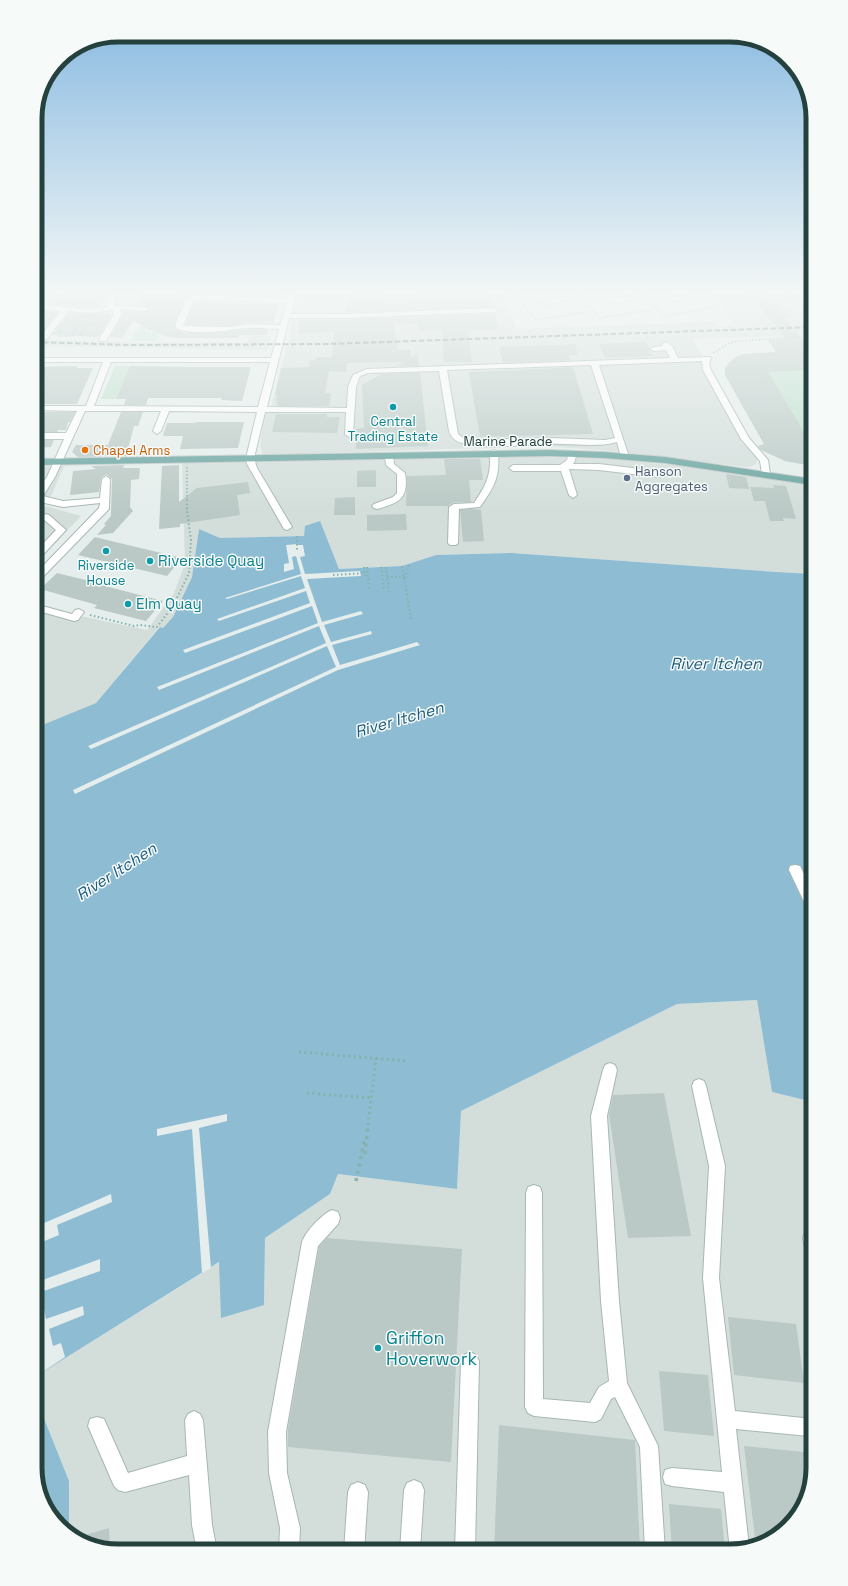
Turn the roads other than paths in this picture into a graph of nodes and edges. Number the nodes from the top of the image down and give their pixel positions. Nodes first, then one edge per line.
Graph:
1 (106, 364) edge
2 (273, 364) edge
3 (568, 364) edge
4 (594, 364) edge
5 (705, 364) edge
6 (443, 369) junction
7 (42, 408) edge
8 (85, 408) junction
9 (166, 409) junction
10 (261, 409) junction
11 (351, 410) junction
12 (157, 431) dead end
13 (349, 434) dead end
14 (42, 436) edge
15 (69, 436) junction
16 (620, 439) junction
17 (494, 453) junction
18 (572, 454) junction
19 (389, 456) junction
20 (625, 457) junction
21 (250, 458) junction
22 (57, 461) junction
23 (42, 462) edge
24 (564, 466) junction
25 (513, 468) dead end
26 (658, 474) dead end
27 (766, 474) junction
28 (106, 479) dead end
29 (806, 481) edge
30 (42, 490) edge
31 (573, 495) dead end
32 (42, 500) edge
33 (105, 500) junction
34 (377, 506) dead end
35 (46, 516) dead end
36 (286, 527) dead end
37 (453, 543) dead end
38 (42, 550) edge
39 (42, 573) edge
40 (42, 609) edge
41 (79, 612) dead end
42 (795, 870) dead end
43 (806, 892) edge
44 (610, 1070) dead end
45 (698, 1086) dead end
46 (534, 1193) dead end
47 (332, 1218) dead end
48 (470, 1361) dead end
49 (618, 1385) junction
50 (726, 1419) junction
51 (194, 1420) dead end
52 (96, 1426) dead end
53 (806, 1427) edge
54 (197, 1464) junction
55 (672, 1477) dead end
56 (733, 1483) junction
57 (414, 1490) dead end
58 (358, 1492) dead end
59 (738, 1543) edge
60 (206, 1544) edge
61 (289, 1544) edge
62 (354, 1544) edge
63 (410, 1544) edge
64 (466, 1544) edge
65 (655, 1544) edge

1 - 8 street
2 - 10 street
3 - 6 street
4 - 16 street
5 - 27 street
6 - 11 street
6 - 16 street
7 - 8 street
8 - 9 street
8 - 15 street
9 - 10 street
9 - 12 street
10 - 11 street
10 - 21 street
11 - 13 street
14 - 15 street
15 - 22 street
16 - 20 street
17 - 18 main road, Marine Parade
17 - 19 main road, Marine Parade
17 - 37 street
18 - 20 main road, Marine Parade
18 - 24 street
19 - 21 main road, Marine Parade
19 - 34 street
20 - 27 main road, Marine Parade
21 - 22 main road, Marine Parade
21 - 36 street
22 - 23 main road, Marine Parade
22 - 30 street
24 - 25 street
24 - 26 street
24 - 31 street
27 - 29 main road, Marine Parade
28 - 33 street
32 - 33 street
33 - 39 street
35 - 38 street
40 - 41 street
42 - 43 street
44 - 49 street
45 - 50 street
46 - 49 street
47 - 61 street
48 - 64 street
49 - 65 street
50 - 53 street
50 - 56 street
51 - 54 street
52 - 54 street
54 - 60 street
55 - 56 street
56 - 59 street
57 - 63 street
58 - 62 street

